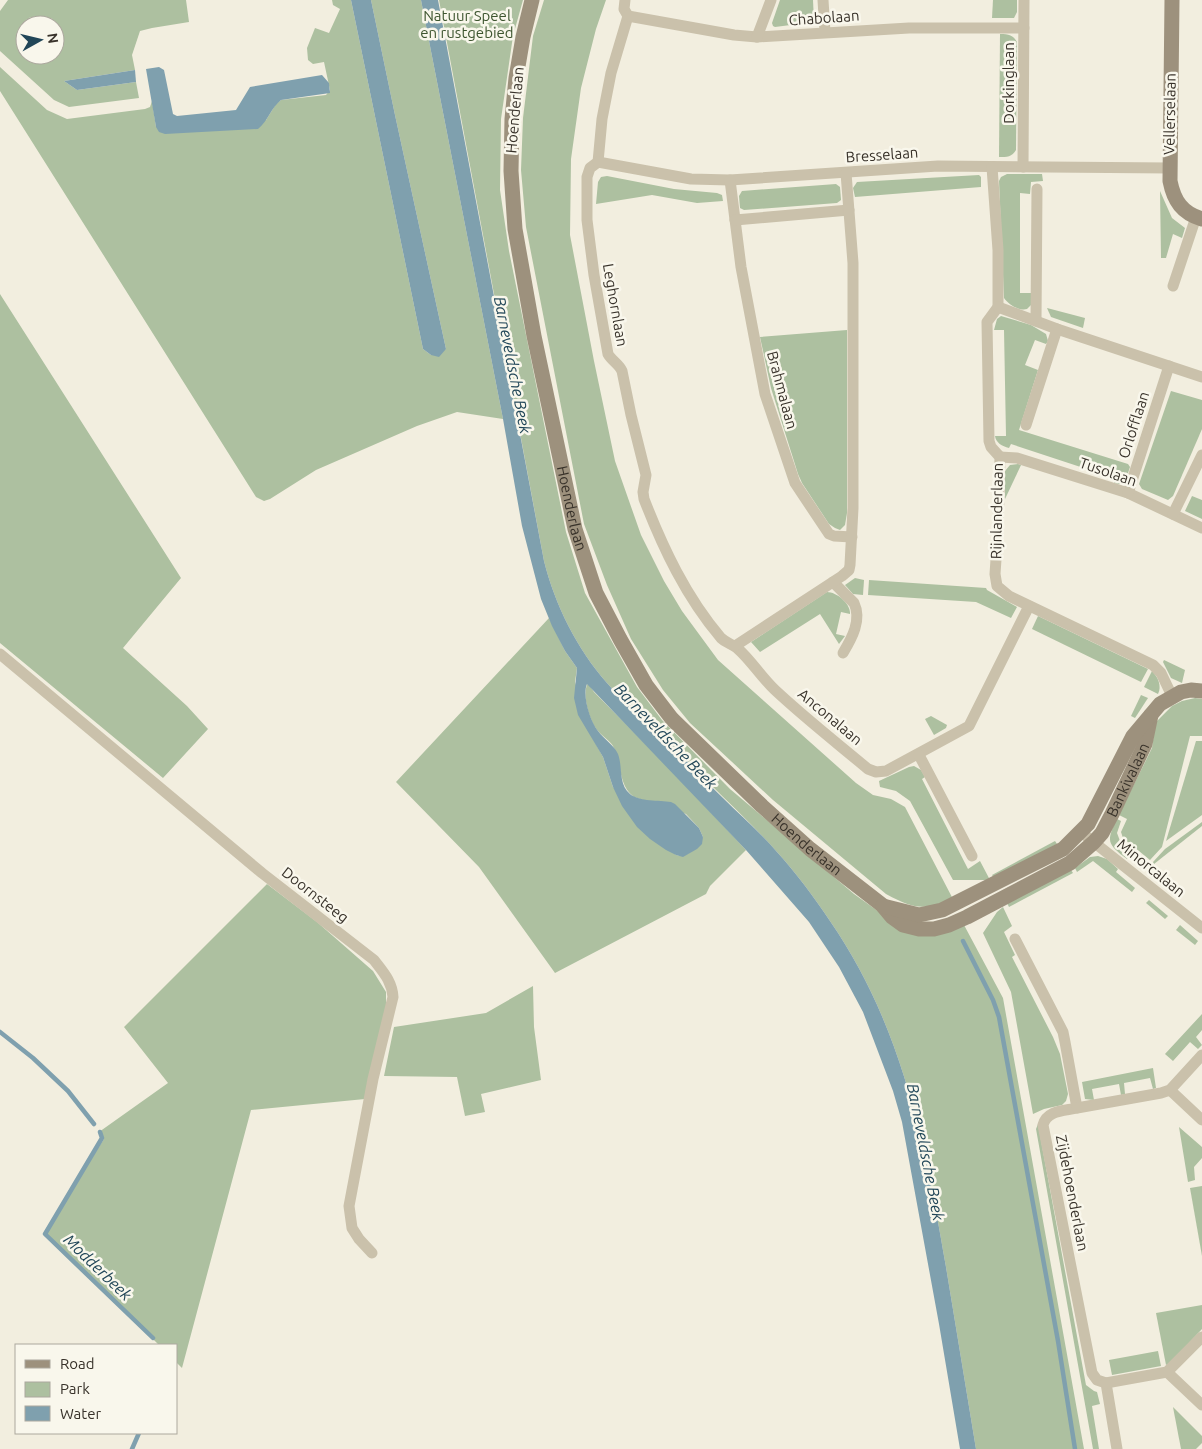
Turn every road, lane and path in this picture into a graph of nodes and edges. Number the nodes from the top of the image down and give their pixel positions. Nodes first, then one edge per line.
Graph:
1 (532, 0) edge
2 (625, 0) edge
3 (771, 0) edge
4 (823, 0) edge
5 (1024, 0) edge
6 (1172, 0) edge
7 (628, 16) junction
8 (1024, 28) junction
9 (825, 32) junction
10 (757, 37) junction
11 (598, 162) junction
12 (992, 167) junction
13 (1024, 167) junction
14 (1170, 168) junction
15 (846, 173) junction
16 (730, 180) junction
17 (1037, 189) dead end
18 (849, 210) junction
19 (1199, 218) edge
20 (735, 220) junction
21 (1173, 286) dead end
22 (998, 307) junction
23 (1036, 321) junction
24 (1057, 329) junction
25 (1169, 366) junction
26 (1202, 377) edge
27 (1026, 425) dead end
28 (1202, 454) edge
29 (1000, 457) junction
30 (1128, 493) junction
31 (1173, 514) junction
32 (1202, 528) edge
33 (852, 537) junction
34 (832, 582) junction
35 (1028, 606) junction
36 (735, 646) junction
37 (843, 653) dead end
38 (0, 654) edge
39 (1202, 691) edge
40 (1172, 696) junction
41 (1151, 715) junction
42 (919, 754) junction
43 (1081, 832) junction
44 (1094, 842) junction
45 (972, 856) dead end
46 (882, 905) junction
47 (1202, 928) edge
48 (1016, 939) dead end
49 (1202, 1055) edge
50 (1170, 1090) junction
51 (1077, 1108) junction
52 (1202, 1120) edge
53 (372, 1254) dead end
54 (1202, 1337) edge
55 (1168, 1372) junction
56 (1106, 1383) junction
57 (1202, 1405) edge
58 (1117, 1449) edge

1 - 46 street, Hoenderlaan
2 - 7 street, Leghornlaan
3 - 10 street
4 - 9 street
5 - 8 street, Dorkinglaan
6 - 14 street, Vellerselaan
7 - 10 street, Chabolaan
7 - 11 street, Leghornlaan
8 - 9 street, Chabolaan
8 - 13 street, Dorkinglaan
9 - 10 street, Chabolaan
11 - 16 street, Bresselaan
11 - 36 street, Leghornlaan
12 - 13 street, Bresselaan
12 - 15 street, Bresselaan
12 - 22 street, Rijnlanderlaan
13 - 14 street, Bresselaan
14 - 19 street, Vellerselaan
15 - 16 street, Bresselaan
15 - 18 street
16 - 20 street, Brahmalaan
17 - 23 street
18 - 20 street
18 - 33 street
19 - 21 street, Vellerselaan
20 - 33 street, Brahmalaan
22 - 23 street
22 - 29 street, Rijnlanderlaan
23 - 24 street
24 - 25 street
24 - 27 street
25 - 26 street
25 - 30 street, Orlofflaan
28 - 31 street
29 - 30 street, Tusolaan
29 - 35 street, Rijnlanderlaan
30 - 31 street, Tusolaan
31 - 32 street, Tusolaan
33 - 34 street
34 - 36 street
34 - 37 street
35 - 40 street, Rijnlanderlaan
35 - 42 street, Anconalaan
36 - 42 street, Anconalaan
38 - 53 street, Doornsteeg
39 - 40 street
40 - 41 street, Bankivalaan
41 - 43 street, Bankivalaan
41 - 44 street, Bankivalaan
42 - 45 street
43 - 44 street, Minorcalaan
43 - 46 street, Hoenderlaan
44 - 46 street, Hoenderlaan
44 - 47 street, Minorcalaan
48 - 51 street
49 - 50 street
50 - 51 street, Zijdehoenderlaan
50 - 52 street
51 - 56 street, Zijdehoenderlaan
54 - 55 street
55 - 56 street
55 - 57 street
56 - 58 street

